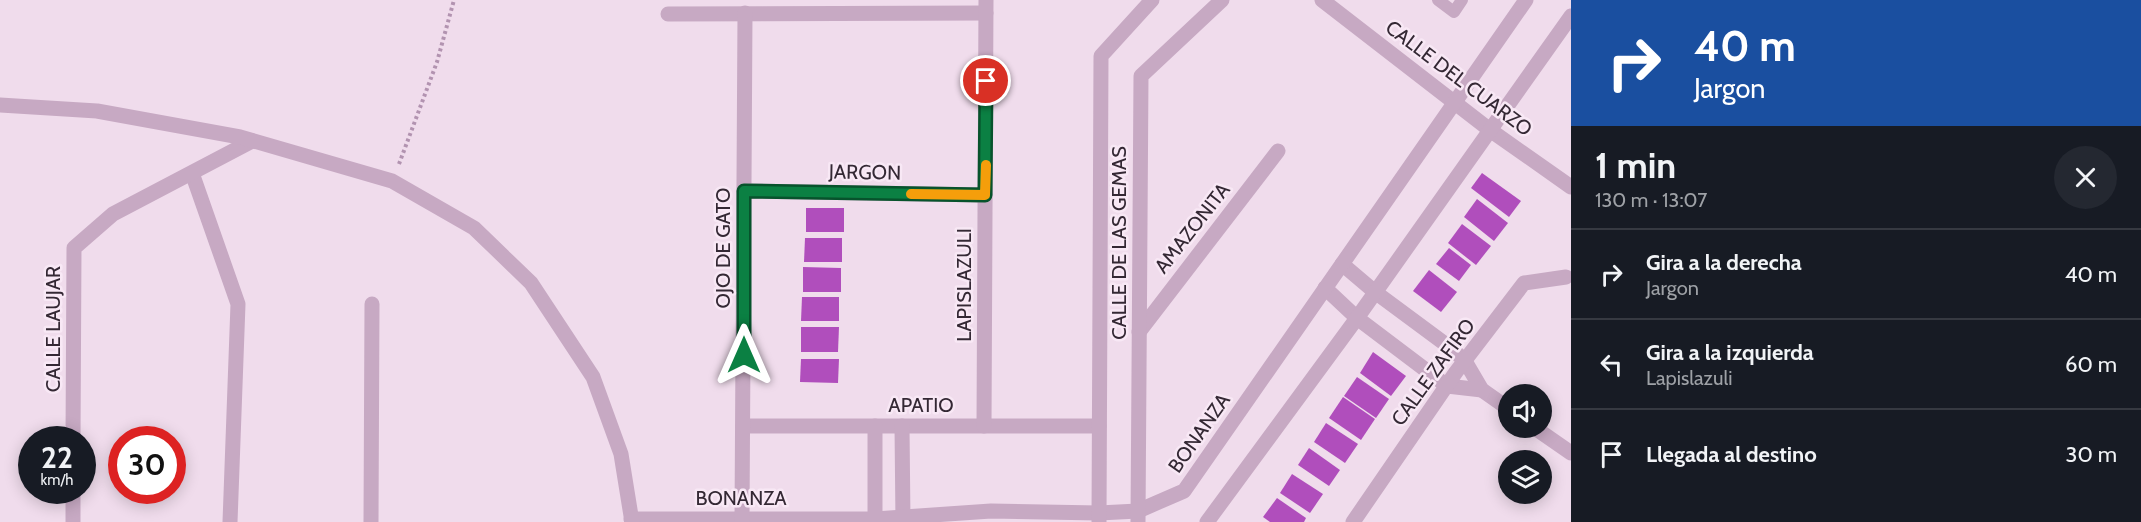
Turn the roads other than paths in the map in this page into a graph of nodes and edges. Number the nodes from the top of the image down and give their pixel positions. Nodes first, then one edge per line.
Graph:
1 (1152, 0) edge
2 (1222, 0) edge
3 (1322, 0) edge
4 (1438, 0) edge
5 (1462, 0) edge
6 (1526, 0) edge
7 (986, 7) edge
8 (745, 13) junction
9 (668, 14) dead end
10 (1571, 16) edge
11 (1455, 102) junction
12 (0, 105) edge
13 (1490, 130) junction
14 (252, 141) junction
15 (1278, 151) dead end
16 (192, 173) junction
17 (1571, 188) edge
18 (744, 191) junction
19 (985, 195) junction
20 (1342, 264) junction
21 (1566, 276) dead end
22 (1325, 288) junction
23 (1375, 292) junction
24 (372, 304) dead end
25 (1357, 318) junction
26 (1139, 332) junction
27 (1465, 361) junction
28 (1447, 386) junction
29 (1482, 390) junction
30 (1498, 401) edge
31 (73, 426) edge
32 (743, 426) junction
33 (875, 426) junction
34 (902, 426) junction
35 (984, 426) junction
36 (1099, 426) junction
37 (1549, 438) edge
38 (1571, 453) edge
39 (73, 504) edge
40 (1138, 516) edge
41 (991, 517) edge
42 (1099, 517) edge
43 (961, 518) edge
44 (742, 519) junction
45 (903, 519) edge
46 (631, 520) edge
47 (875, 520) edge
48 (73, 522) edge
49 (230, 522) edge
50 (371, 522) edge
51 (1207, 522) edge
52 (1353, 522) edge

1 - 36 street, CALLE DE LAS GEMAS
2 - 26 street, CALLE DE LAS GEMAS
3 - 11 street, CALLE DEL CUARZO
4 - 5 lane
6 - 11 street, BONANZA
7 - 8 street
7 - 19 street, LAPISLAZULI
8 - 9 street
8 - 18 street, OJO DE GATO
10 - 13 street
11 - 13 street, CALLE DEL CUARZO
11 - 20 street, BONANZA
12 - 14 street
13 - 17 street, CALLE DEL CUARZO
13 - 23 street
14 - 16 street, CALLE LAUJAR
14 - 46 street
15 - 26 street, AMAZONITA
16 - 31 street, CALLE LAUJAR
16 - 49 street
18 - 19 street, JARGON
18 - 32 street, OJO DE GATO
19 - 35 street, LAPISLAZULI
20 - 22 street, BONANZA
20 - 23 street
21 - 27 street, CALLE ZAFIRO
22 - 25 street
22 - 40 street, BONANZA
23 - 25 street
23 - 27 street
24 - 50 street
25 - 28 street
25 - 51 street
26 - 40 street, CALLE DE LAS GEMAS
27 - 28 street, CALLE ZAFIRO
27 - 29 street
28 - 29 street
28 - 52 street, CALLE ZAFIRO
29 - 30 street
32 - 33 street, APATIO
32 - 44 street, OJO DE GATO
33 - 34 street, APATIO
33 - 47 street
34 - 35 street, APATIO
34 - 45 street
35 - 36 street, APATIO
36 - 42 street, CALLE DE LAS GEMAS
37 - 38 street
39 - 48 street
40 - 42 street, BONANZA
41 - 42 street, BONANZA
41 - 43 street, BONANZA
43 - 45 street, BONANZA
44 - 46 street, BONANZA
44 - 47 street, BONANZA
45 - 47 street, BONANZA

